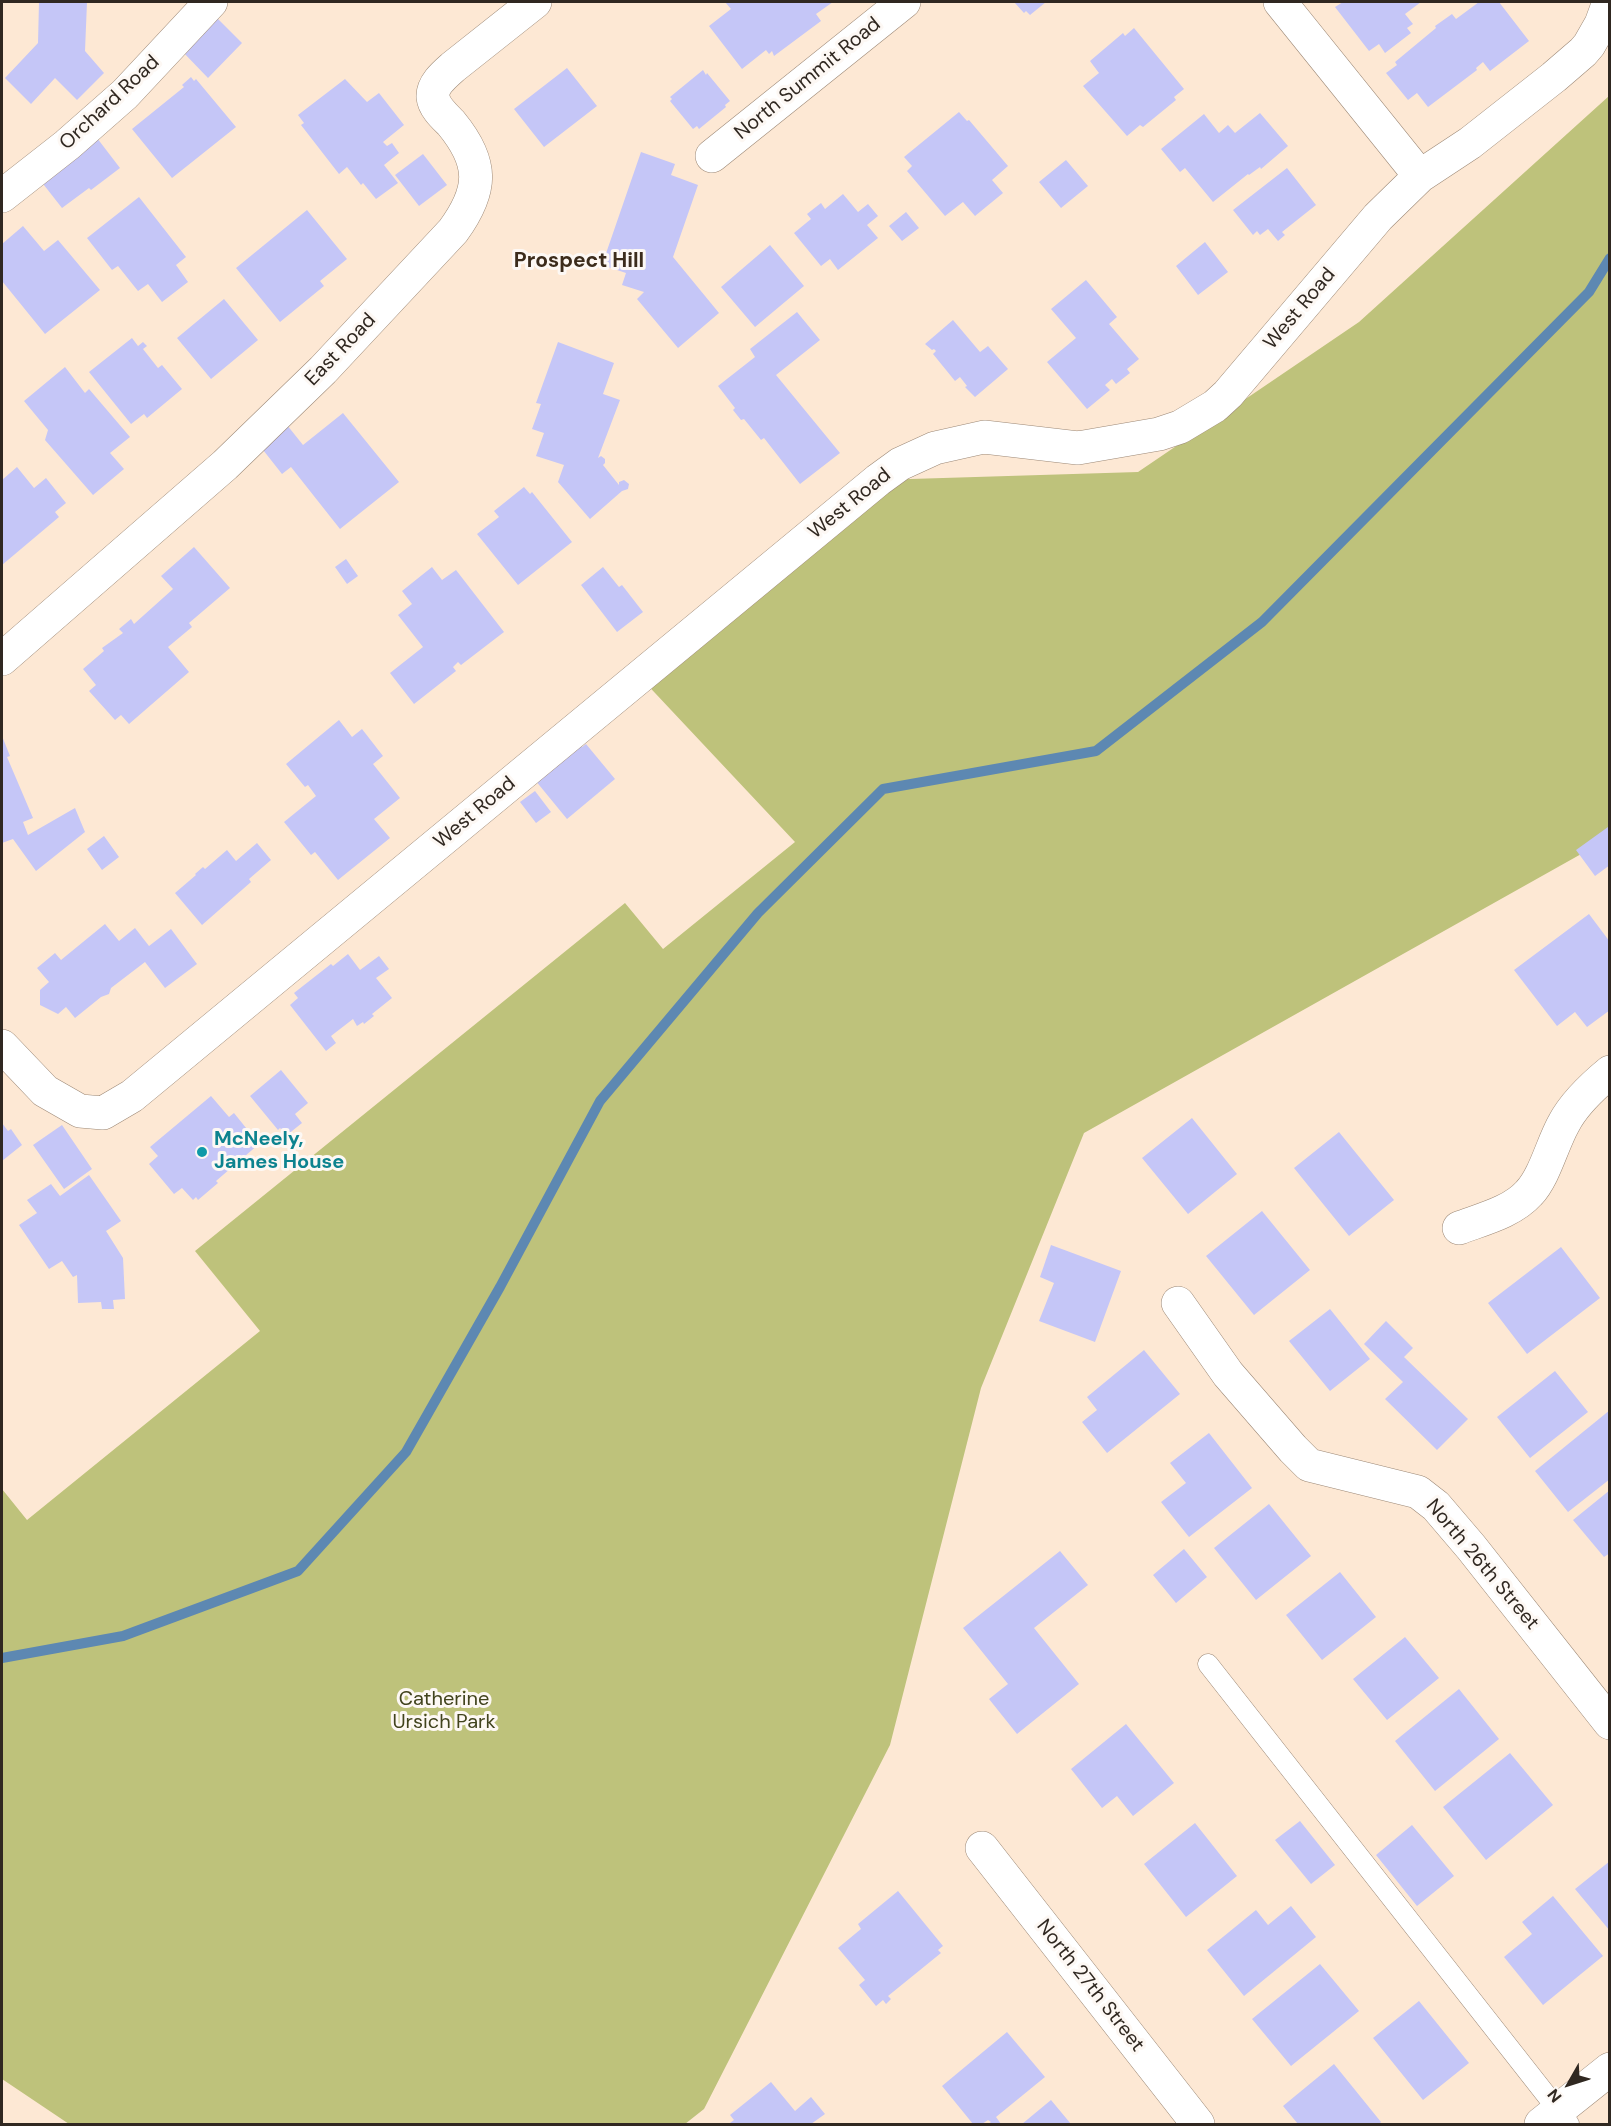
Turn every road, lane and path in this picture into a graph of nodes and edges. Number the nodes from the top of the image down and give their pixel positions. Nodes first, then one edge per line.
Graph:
1 (211, 2) edge
2 (535, 2) edge
3 (904, 2) edge
4 (1280, 2) edge
5 (1609, 2) edge
6 (712, 156) dead end
7 (1420, 176) junction
8 (2, 196) edge
9 (2, 659) edge
10 (2, 1046) edge
11 (1610, 1072) edge
12 (1460, 1228) dead end
13 (1178, 1303) dead end
14 (1208, 1664) dead end
15 (1610, 1723) edge
16 (982, 1848) dead end
17 (1610, 2069) edge
18 (1556, 2120) edge
19 (1198, 2124) edge

1 - 8 street, Orchard Road
2 - 9 street, East Road
3 - 6 street, North Summit Road
4 - 7 street
5 - 7 street, West Road
7 - 10 street, West Road
11 - 12 street
13 - 15 street, North 26th Street
14 - 18 lane
16 - 19 street, North 27th Street
17 - 18 street

